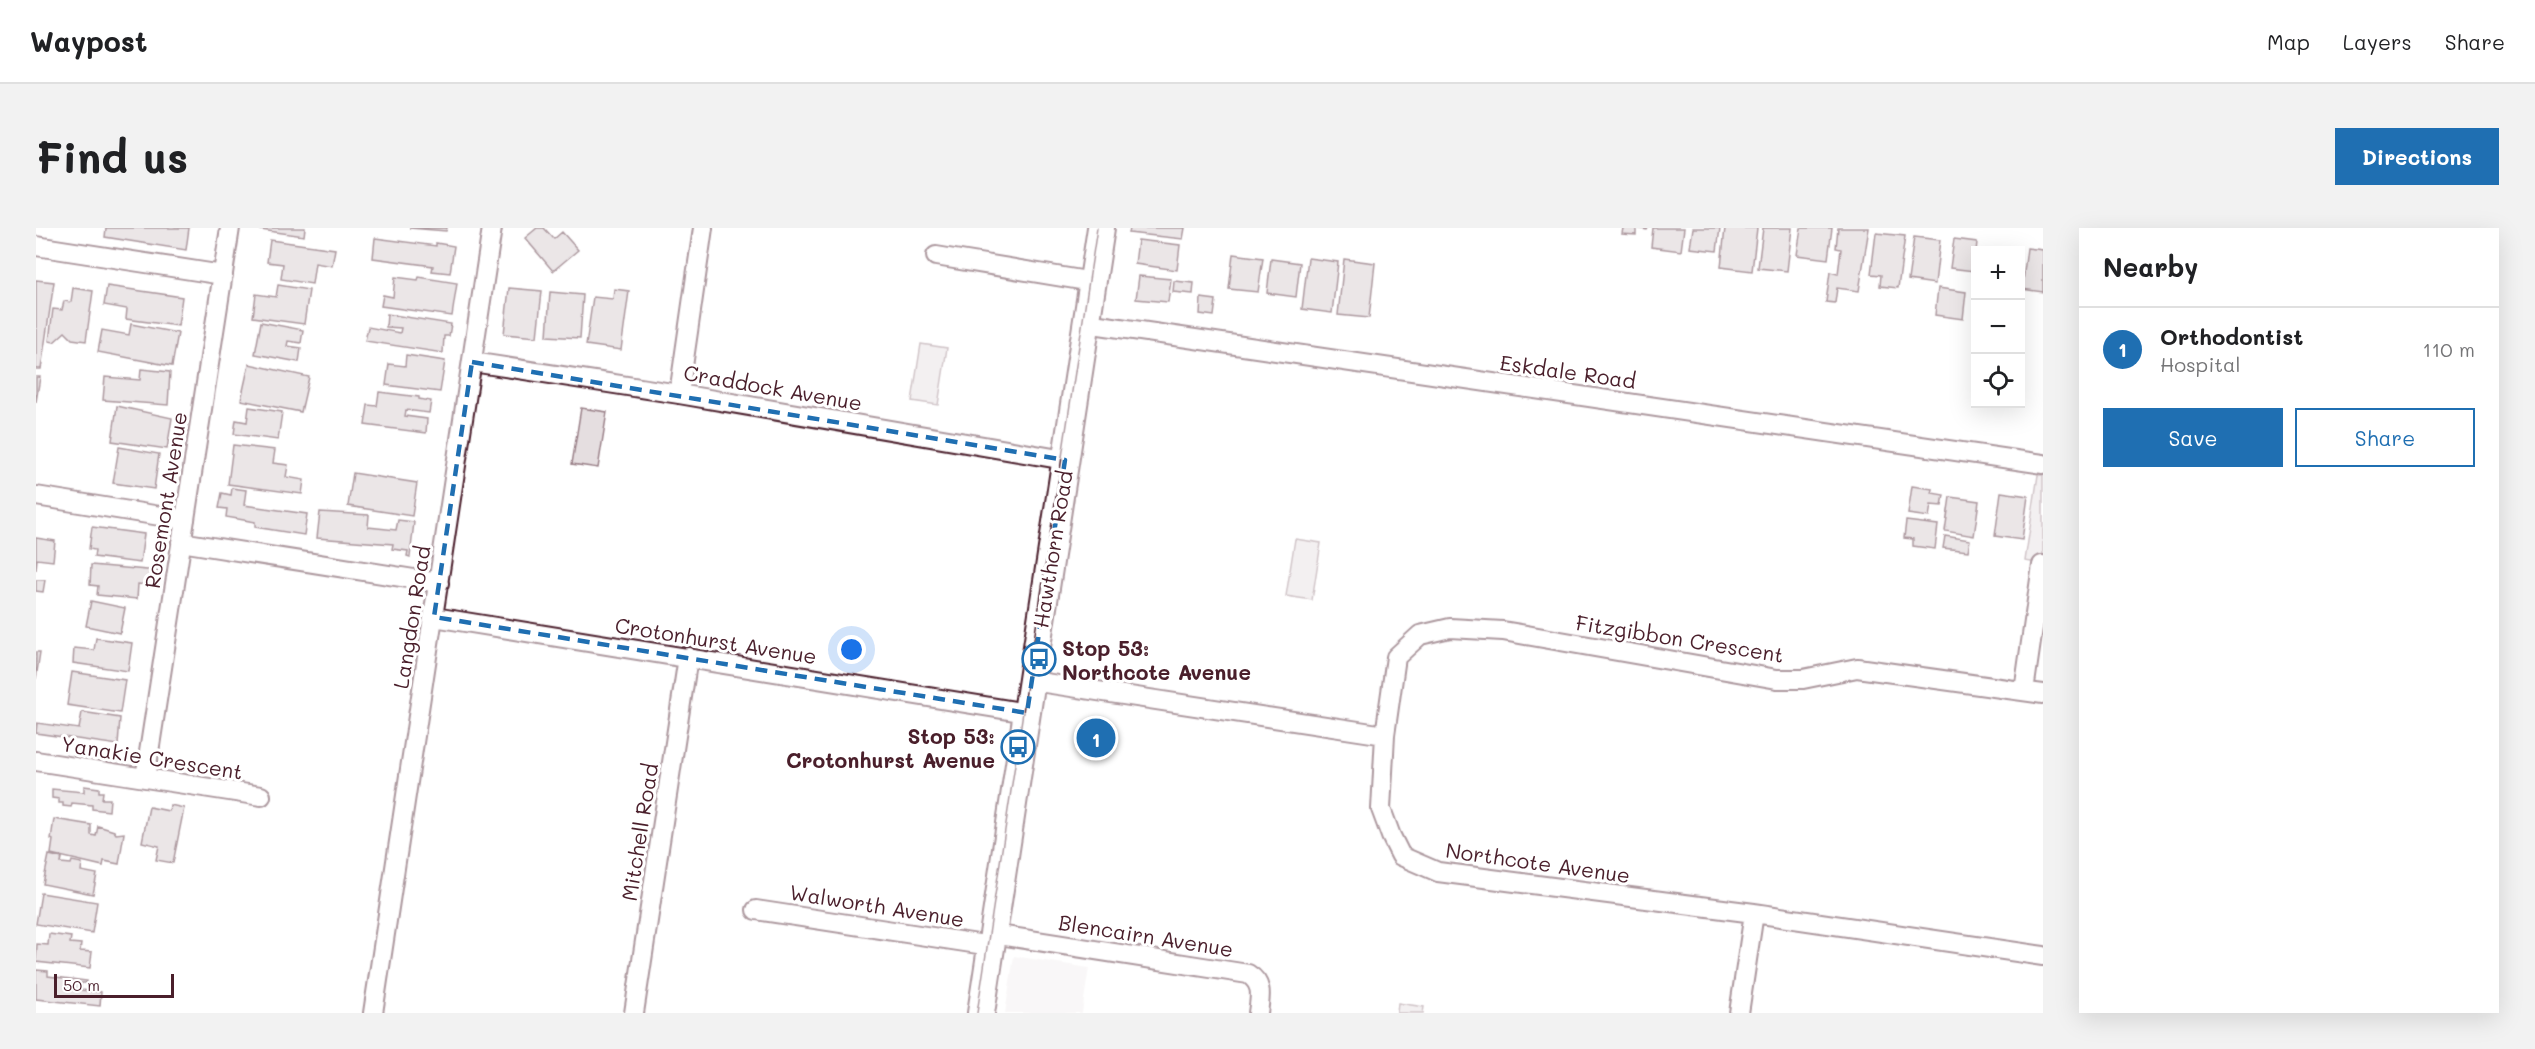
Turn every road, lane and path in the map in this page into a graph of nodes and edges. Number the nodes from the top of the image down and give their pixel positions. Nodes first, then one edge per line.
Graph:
1 (230, 228) edge
2 (492, 228) edge
3 (703, 228) edge
4 (1101, 228) edge
5 (36, 246) edge
6 (936, 256) dead end
7 (223, 275) junction
8 (1092, 282) junction
9 (1086, 323) junction
10 (472, 362) junction
11 (679, 394) junction
12 (1065, 460) junction
13 (2043, 464) edge
14 (36, 496) edge
15 (185, 520) junction
16 (181, 542) junction
17 (2042, 565) edge
18 (440, 583) junction
19 (434, 617) junction
20 (688, 657) junction
21 (1032, 681) junction
22 (2024, 691) junction
23 (2043, 694) edge
24 (1027, 713) junction
25 (1385, 735) junction
26 (36, 761) edge
27 (146, 778) junction
28 (261, 796) dead end
29 (756, 910) dead end
30 (1754, 913) junction
31 (992, 940) junction
32 (2043, 956) edge
33 (373, 1013) edge
34 (634, 1013) edge
35 (981, 1013) edge
36 (1257, 1013) edge
37 (1739, 1013) edge

1 - 7 street, Rosemont Avenue
2 - 10 street, Langdon Road
3 - 11 street
4 - 8 main road, Hawthorn Road
5 - 7 street
6 - 8 street
7 - 15 street, Rosemont Avenue
8 - 9 main road, Hawthorn Road
9 - 12 main road, Hawthorn Road
9 - 13 street, Eskdale Road
10 - 11 street, Craddock Avenue
10 - 18 street, Langdon Road
11 - 12 street, Craddock Avenue
12 - 21 main road, Hawthorn Road
14 - 15 street
15 - 16 street, Rosemont Avenue
16 - 18 street
16 - 27 street, Rosemont Avenue
17 - 22 street
18 - 19 street, Langdon Road
19 - 20 street, Crotonhurst Avenue
19 - 33 street, Langdon Road
20 - 24 street, Crotonhurst Avenue
20 - 34 street, Mitchell Road
21 - 24 main road, Hawthorn Road
21 - 25 street
22 - 23 street, Fitzgibbon Crescent
22 - 25 street, Fitzgibbon Crescent
24 - 31 main road, Hawthorn Road
25 - 30 street, Northcote Avenue
26 - 27 street, Yanakie Crescent
27 - 28 street, Yanakie Crescent
29 - 31 street, Walworth Avenue
30 - 32 street, Northcote Avenue
30 - 37 street
31 - 35 main road, Hawthorn Road
31 - 36 street, Blencairn Avenue

